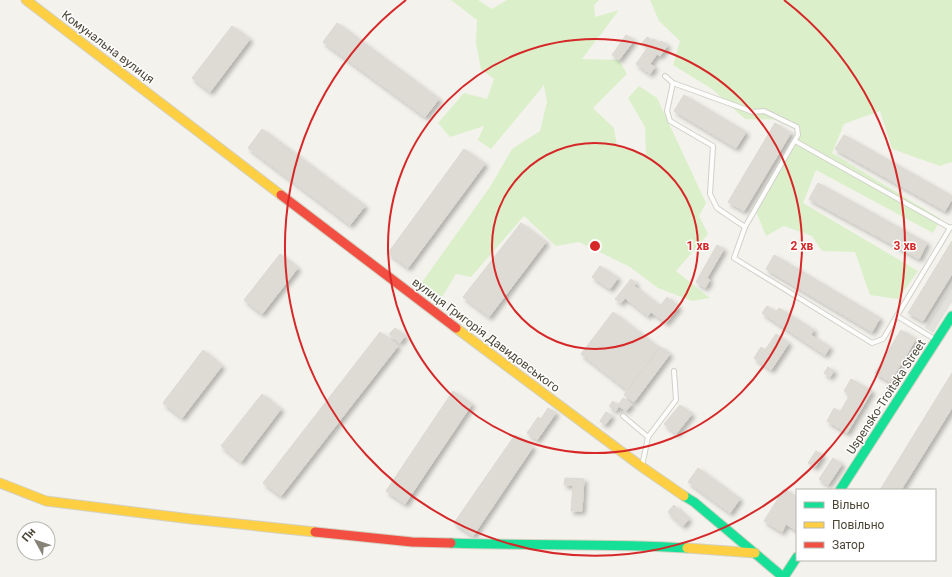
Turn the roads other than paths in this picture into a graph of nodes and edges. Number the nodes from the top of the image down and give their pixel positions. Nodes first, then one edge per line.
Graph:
1 (26, 0) edge
2 (665, 76) dead end
3 (673, 83) junction
4 (175, 113) joint
5 (795, 141) junction
6 (745, 227) junction
7 (951, 228) edge
8 (897, 316) junction
9 (952, 316) edge
10 (937, 341) junction
11 (674, 371) dead end
12 (623, 416) dead end
13 (648, 437) junction
14 (642, 467) junction
15 (0, 483) edge
16 (841, 489) edge
17 (755, 553) junction
18 (796, 558) edge
19 (783, 577) edge

1 - 4 street, Комунальна вулиця
2 - 3 lane
3 - 5 lane
3 - 6 lane
4 - 14 street, вулиця Григорія Давидовського
5 - 6 lane
5 - 7 lane
6 - 8 lane
7 - 8 lane
8 - 10 lane
9 - 10 street, Uspensko-Troitska Street
10 - 16 street, Uspensko-Troitska Street
11 - 13 lane
12 - 13 lane
13 - 14 lane
14 - 17 street, вулиця Григорія Давидовського
15 - 17 street
17 - 19 street, вулиця Григорія Давидовського
18 - 19 street

